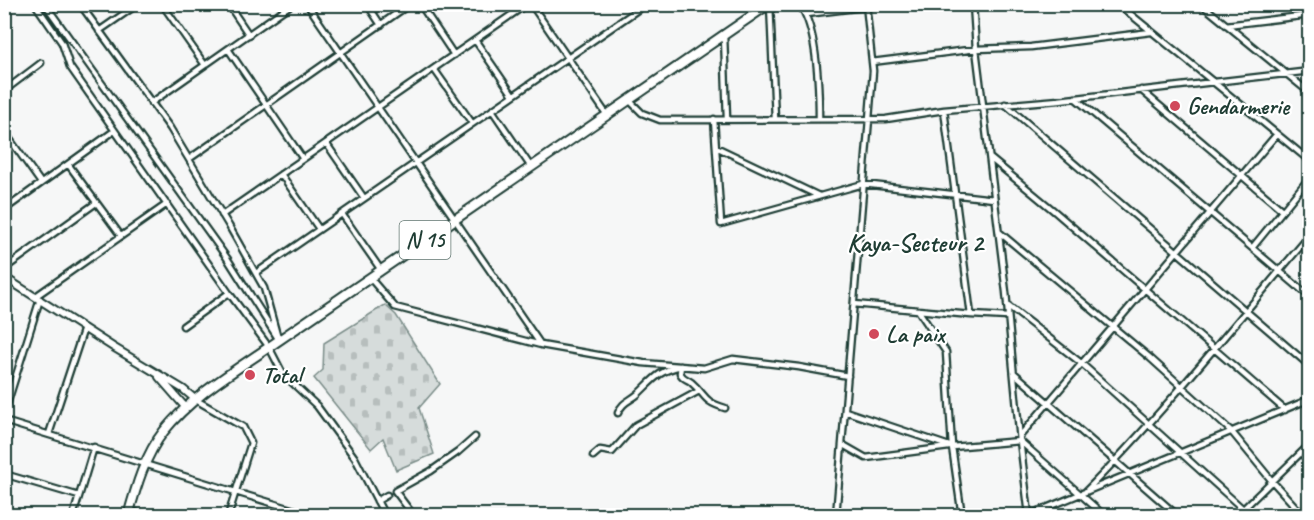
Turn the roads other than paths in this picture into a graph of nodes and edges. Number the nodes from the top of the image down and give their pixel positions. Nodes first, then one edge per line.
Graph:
1 (35, 4) edge
2 (45, 4) edge
3 (80, 4) edge
4 (138, 4) edge
5 (162, 4) edge
6 (228, 4) edge
7 (292, 4) edge
8 (307, 4) edge
9 (367, 4) edge
10 (410, 4) edge
11 (420, 4) edge
12 (529, 4) edge
13 (646, 4) edge
14 (769, 4) edge
15 (799, 4) edge
16 (888, 4) edge
17 (973, 4) edge
18 (1118, 4) edge
19 (1201, 4) edge
20 (866, 6) edge
21 (807, 14) junction
22 (1310, 15) edge
23 (381, 25) junction
24 (1226, 25) junction
25 (99, 31) junction
26 (1151, 32) junction
27 (249, 35) junction
28 (724, 35) junction
29 (475, 40) junction
30 (228, 49) junction
31 (976, 49) junction
32 (340, 53) junction
33 (454, 55) junction
34 (568, 58) junction
35 (872, 62) junction
36 (41, 63) dead end
37 (205, 65) junction
38 (434, 69) junction
39 (1310, 71) edge
40 (1284, 74) junction
41 (1213, 82) junction
42 (1141, 90) junction
43 (4, 91) edge
44 (1310, 93) edge
45 (513, 95) junction
46 (1075, 98) junction
47 (629, 100) junction
48 (151, 103) junction
49 (1005, 104) junction
50 (266, 105) junction
51 (983, 106) junction
52 (377, 108) junction
53 (492, 110) junction
54 (945, 110) junction
55 (608, 115) junction
56 (714, 119) junction
57 (727, 119) junction
58 (775, 119) junction
59 (819, 119) junction
60 (869, 119) junction
61 (472, 123) junction
62 (4, 131) edge
63 (114, 131) junction
64 (1276, 134) junction
65 (326, 143) junction
66 (716, 147) junction
67 (989, 158) junction
68 (189, 159) junction
69 (303, 159) junction
70 (1310, 162) edge
71 (415, 163) junction
72 (68, 164) junction
73 (531, 167) junction
74 (280, 174) junction
75 (1241, 175) junction
76 (1310, 177) edge
77 (41, 183) junction
78 (863, 184) junction
79 (956, 195) junction
80 (819, 196) junction
81 (364, 198) junction
82 (994, 199) junction
83 (96, 203) junction
84 (166, 204) junction
85 (4, 210) edge
86 (1282, 210) junction
87 (1209, 213) junction
88 (342, 214) junction
89 (222, 215) junction
90 (454, 220) junction
91 (319, 229) junction
92 (998, 231) junction
93 (1310, 235) edge
94 (121, 237) junction
95 (1252, 248) junction
96 (1177, 250) junction
97 (4, 269) edge
98 (381, 270) junction
99 (1279, 271) junction
100 (256, 273) junction
101 (4, 277) edge
102 (370, 278) junction
103 (1144, 289) junction
104 (228, 293) junction
105 (1310, 297) edge
106 (38, 298) junction
107 (854, 304) junction
108 (1007, 305) junction
109 (918, 310) junction
110 (1246, 310) junction
111 (971, 315) junction
112 (1008, 317) junction
113 (183, 326) dead end
114 (1113, 326) junction
115 (84, 328) junction
116 (279, 339) junction
117 (541, 345) junction
118 (269, 347) junction
119 (1214, 348) junction
120 (1081, 363) junction
121 (681, 366) junction
122 (1310, 366) edge
123 (1014, 373) junction
124 (156, 374) junction
125 (848, 376) junction
126 (1181, 386) junction
127 (699, 391) junction
128 (196, 399) junction
129 (1310, 399) edge
130 (1048, 403) junction
131 (186, 408) junction
132 (725, 408) dead end
133 (1285, 410) junction
134 (845, 411) junction
135 (618, 413) dead end
136 (4, 414) edge
137 (4, 420) edge
138 (1149, 423) junction
139 (1231, 431) junction
140 (49, 434) junction
141 (475, 437) dead end
142 (1020, 439) junction
143 (1310, 444) edge
144 (845, 446) dead end
145 (94, 447) junction
146 (952, 447) junction
147 (1181, 453) junction
148 (593, 456) dead end
149 (1115, 461) junction
150 (145, 463) junction
151 (1130, 473) junction
152 (4, 474) edge
153 (1272, 481) junction
154 (236, 491) junction
155 (1083, 493) junction
156 (387, 495) dead end
157 (79, 496) junction
158 (377, 501) junction
159 (1243, 509) junction
160 (128, 513) edge
161 (1028, 515) edge
162 (73, 516) edge
163 (148, 516) edge
164 (228, 516) edge
165 (314, 516) edge
166 (385, 516) edge
167 (414, 516) edge
168 (836, 516) edge
169 (962, 516) edge
170 (1105, 516) edge
171 (1178, 516) edge
172 (1236, 516) edge
173 (1304, 516) edge

1 - 63 street
2 - 116 street
3 - 25 street
4 - 25 street
5 - 37 street
6 - 27 street
7 - 27 street
8 - 32 street
9 - 23 street
10 - 23 street
11 - 33 street
12 - 29 street
12 - 34 street
13 - 34 street
14 - 28 main road, N 15
14 - 58 street
15 - 21 street
16 - 20 street
17 - 31 street
18 - 26 street
19 - 24 street
20 - 21 street
20 - 35 street
21 - 59 street
22 - 24 street
23 - 32 street
24 - 40 street
25 - 48 street
26 - 31 street
26 - 41 street
27 - 30 street
28 - 47 main road, N 15
28 - 57 street
29 - 33 street
29 - 45 street
30 - 37 street
30 - 50 street
31 - 35 street
31 - 51 street
32 - 50 street
32 - 52 street
33 - 38 street
34 - 45 street
34 - 55 street
35 - 60 street
36 - 43 street
37 - 48 street
38 - 52 street
38 - 61 street
39 - 40 street
40 - 41 street
40 - 44 street
41 - 42 street
41 - 64 street
42 - 46 street
42 - 75 street
45 - 53 street
46 - 49 street
46 - 87 street
47 - 55 main road, N 15
47 - 56 street
48 - 68 street
49 - 51 street
49 - 96 street
50 - 68 street
50 - 69 street
51 - 54 street
51 - 67 street
52 - 65 street
52 - 71 street
53 - 61 street
53 - 73 street
54 - 60 street
54 - 79 street
55 - 73 main road, N 15
56 - 57 street
56 - 66 street
57 - 58 street
58 - 59 street
59 - 60 street
60 - 78 street
61 - 71 street
62 - 77 street
63 - 72 street
63 - 84 street
64 - 70 street
64 - 75 street
65 - 69 street
65 - 81 street
66 - 80 street
66 - 80 street
67 - 82 street
67 - 103 street
68 - 89 street
69 - 74 street
71 - 81 street
71 - 90 street
72 - 77 street
72 - 83 street
73 - 90 main road, N 15
74 - 89 street
74 - 91 street
75 - 86 street
75 - 87 street
76 - 86 street
77 - 85 street
78 - 79 street
78 - 80 street
78 - 107 street
79 - 82 street
79 - 111 street
81 - 88 street
82 - 92 street
83 - 94 street
83 - 97 street
84 - 94 street
84 - 104 street
86 - 95 street
87 - 95 street
87 - 96 street
88 - 91 street
88 - 98 street
89 - 100 street
90 - 98 main road, N 15
90 - 117 street
91 - 100 street
92 - 108 street
92 - 114 street
93 - 99 street
94 - 106 street
95 - 99 street
96 - 103 street
96 - 110 street
98 - 102 main road, N 15
99 - 105 street
99 - 110 street
100 - 116 street
101 - 106 street
102 - 116 main road, N 15
102 - 117 street
103 - 114 street
103 - 119 street
104 - 113 street
104 - 118 street
106 - 115 street
106 - 136 street
107 - 109 street
107 - 125 street
108 - 112 street
108 - 120 street
109 - 111 street
109 - 146 street
110 - 119 street
110 - 122 street
111 - 112 street
112 - 123 street
114 - 120 street
114 - 126 street
115 - 124 street
115 - 140 street
116 - 118 main road, N 15
117 - 121 street
118 - 128 main road, N 15
118 - 158 street
119 - 126 street
119 - 133 street
120 - 130 street
120 - 138 street
121 - 125 street
121 - 127 street
121 - 135 street
123 - 130 street
123 - 142 street
124 - 128 street
124 - 131 street
125 - 134 street
126 - 138 street
126 - 139 street
127 - 132 street
127 - 148 street
128 - 131 main road, N 15
128 - 154 street
129 - 133 street
130 - 142 street
130 - 149 street
131 - 150 main road, N 15
133 - 139 street
134 - 146 street
134 - 168 street
137 - 140 street
138 - 147 street
138 - 149 street
139 - 147 street
139 - 153 street
140 - 145 street
141 - 167 street
142 - 146 street
142 - 155 street
142 - 161 street
143 - 153 street
144 - 146 street
145 - 150 street
145 - 157 street
146 - 169 street
147 - 151 street
147 - 159 street
149 - 151 street
149 - 155 street
150 - 154 street
150 - 160 main road, N 15
151 - 155 street
151 - 171 street
152 - 157 street
153 - 159 street
153 - 173 street
154 - 164 street
154 - 165 street
155 - 161 street
155 - 170 street
156 - 158 street
157 - 162 street
158 - 166 street
159 - 172 street
160 - 163 street

